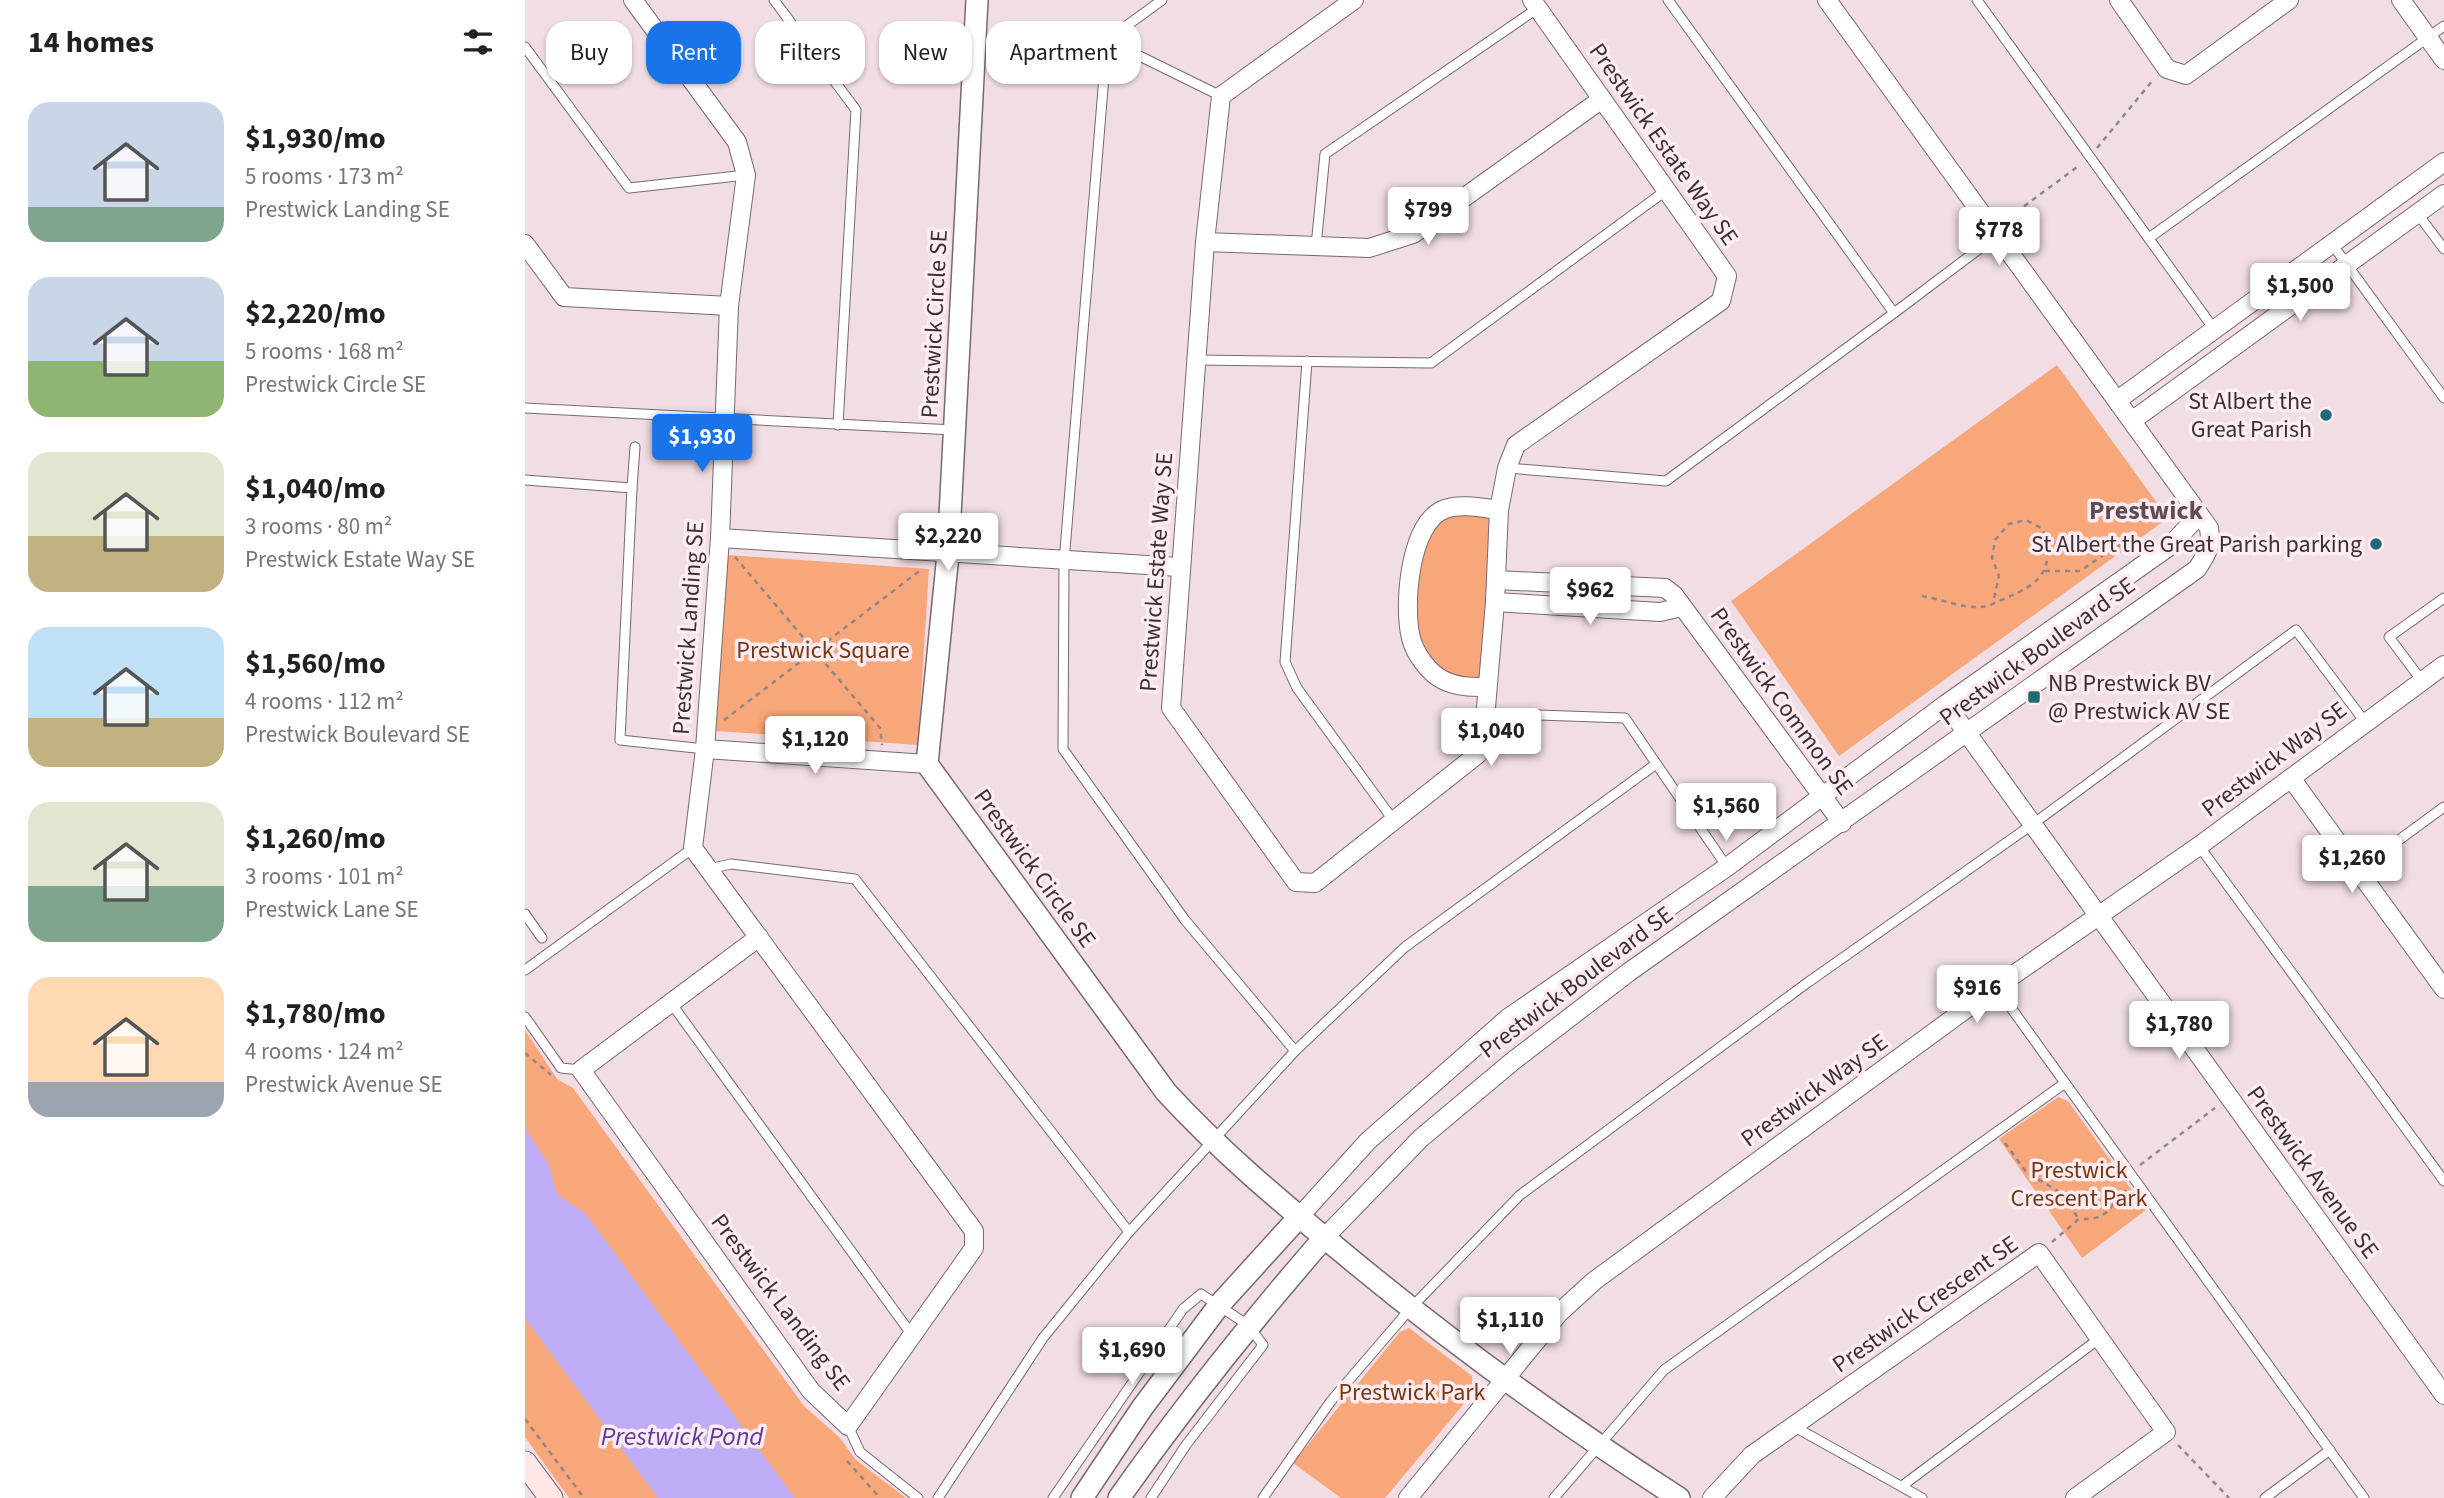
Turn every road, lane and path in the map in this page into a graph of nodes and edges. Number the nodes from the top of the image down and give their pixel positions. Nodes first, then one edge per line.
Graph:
1 (633, 0) edge
2 (774, 0) edge
3 (977, 0) edge
4 (1162, 0) edge
5 (1354, 0) edge
6 (1668, 0) edge
7 (1827, 0) edge
8 (1977, 0) edge
9 (2119, 0) edge
10 (2289, 0) edge
11 (2401, 0) edge
12 (1535, 4) edge
13 (1133, 21) edge
14 (2444, 26) edge
15 (2428, 38) junction
16 (525, 47) edge
17 (1141, 57) edge
18 (2444, 60) edge
19 (1103, 84) edge
20 (1221, 96) junction
21 (1602, 99) junction
22 (2444, 162) edge
23 (746, 176) junction
24 (1668, 189) junction
25 (2444, 194) edge
26 (2417, 213) junction
27 (1999, 234) junction
28 (2149, 238) junction
29 (1205, 242) junction
30 (525, 244) edge
31 (2332, 244) junction
32 (1316, 246) junction
33 (2444, 249) edge
34 (2347, 265) junction
35 (729, 306) junction
36 (1894, 313) junction
37 (2214, 329) junction
38 (1197, 360) junction
39 (1307, 361) junction
40 (2444, 398) edge
41 (2119, 399) junction
42 (525, 408) edge
43 (722, 419) junction
44 (2133, 420) junction
45 (838, 425) junction
46 (954, 430) junction
47 (635, 447) dead end
48 (1507, 468) junction
49 (525, 480) edge
50 (632, 488) junction
51 (1499, 510) junction
52 (2199, 515) junction
53 (720, 538) junction
54 (2139, 547) dead end
55 (944, 554) junction
56 (1064, 562) junction
57 (1179, 567) junction
58 (2045, 571) junction
59 (1496, 580) junction
60 (1922, 596) dead end
61 (2444, 598) edge
62 (1495, 601) junction
63 (1993, 603) junction
64 (1682, 607) junction
65 (2444, 665) edge
66 (2422, 681) junction
67 (1485, 687) junction
68 (1947, 704) junction
69 (1484, 713) junction
70 (2365, 722) junction
71 (1968, 734) junction
72 (706, 741) junction
73 (882, 761) junction
74 (927, 764) junction
75 (1656, 764) junction
76 (2291, 778) junction
77 (1820, 796) junction
78 (2444, 807) edge
79 (1394, 821) junction
80 (1842, 823) junction
81 (2033, 824) junction
82 (2199, 846) junction
83 (693, 848) junction
84 (1727, 867) junction
85 (709, 869) junction
86 (2358, 870) junction
87 (525, 914) edge
88 (2099, 917) junction
89 (759, 937) junction
90 (542, 938) dead end
91 (2437, 963) edge
92 (525, 970) edge
93 (1996, 987) junction
94 (2444, 989) edge
95 (671, 1003) junction
96 (525, 1017) edge
97 (1295, 1051) junction
98 (525, 1053) edge
99 (581, 1070) junction
100 (558, 1075) dead end
101 (2065, 1083) junction
102 (2229, 1097) junction
103 (1998, 1132) junction
104 (1211, 1141) junction
105 (2133, 1176) junction
106 (2444, 1181) edge
107 (1299, 1217) junction
108 (2079, 1219) junction
109 (1129, 1232) junction
110 (1324, 1238) junction
111 (2039, 1253) junction
112 (1220, 1304) junction
113 (1410, 1309) junction
114 (1248, 1325) junction
115 (912, 1335) junction
116 (2100, 1338) junction
117 (1503, 1378) junction
118 (2444, 1395) edge
119 (525, 1419) edge
120 (848, 1426) junction
121 (1793, 1426) junction
122 (2166, 1432) junction
123 (1597, 1445) junction
124 (2330, 1450) junction
125 (847, 1461) dead end
126 (525, 1463) edge
127 (1902, 1486) junction
128 (551, 1498) edge
129 (584, 1498) edge
130 (880, 1498) edge
131 (918, 1498) edge
132 (938, 1498) edge
133 (1053, 1498) edge
134 (1082, 1498) edge
135 (1119, 1498) edge
136 (1151, 1498) edge
137 (1263, 1498) edge
138 (1408, 1498) edge
139 (1554, 1498) edge
140 (1679, 1498) edge
141 (1712, 1498) edge
142 (1922, 1498) edge
143 (2075, 1498) edge
144 (2229, 1498) edge
145 (2265, 1498) edge
146 (2364, 1498) edge

1 - 23 street, Prestwick Landing SE
2 - 45 lane
3 - 46 street, Prestwick Circle SE
4 - 13 lane
5 - 20 street
6 - 36 lane
7 - 27 street
8 - 28 lane
9 - 10 street
11 - 15 street
12 - 21 street, Prestwick Estate Way SE
12 - 32 lane
14 - 15 lane
15 - 18 street
15 - 28 lane
16 - 23 lane
17 - 20 lane
19 - 56 lane
20 - 29 street, Prestwick Estate Way SE
21 - 24 street, Prestwick Estate Way SE
21 - 32 street
22 - 31 street
23 - 35 street, Prestwick Landing SE
24 - 39 lane
24 - 48 street, Prestwick Estate Way SE
25 - 26 street
26 - 33 lane
26 - 34 street
27 - 36 lane
27 - 41 street
28 - 37 lane
29 - 32 street
29 - 38 street, Prestwick Estate Way SE
30 - 35 street
31 - 34 lane
31 - 37 street
34 - 40 lane
34 - 44 street
35 - 43 street, Prestwick Landing SE
36 - 48 lane
37 - 41 street
38 - 39 lane
38 - 57 street, Prestwick Estate Way SE
39 - 79 lane
41 - 44 street
42 - 43 lane
43 - 45 lane
43 - 53 street, Prestwick Landing SE
44 - 52 street
45 - 46 lane
46 - 55 street, Prestwick Circle SE
47 - 50 lane
48 - 51 street, Prestwick Estate Way SE
49 - 50 lane
50 - 72 lane
51 - 59 street, Prestwick Estate Way SE
51 - 67 street
52 - 68 street, Prestwick Boulevard SE
52 - 71 street, Prestwick Boulevard SE
53 - 55 street
53 - 72 street, Prestwick Landing SE
53 - 73 path
54 - 58 path
55 - 56 street
55 - 72 path
55 - 74 street, Prestwick Circle SE
56 - 57 street
56 - 97 lane
57 - 79 street, Prestwick Estate Way SE
58 - 63 path
58 - 63 path
59 - 62 street, Prestwick Estate Way SE
59 - 64 street, Prestwick Common SE
60 - 63 path
61 - 66 lane
62 - 64 street
62 - 67 street, Prestwick Estate Way SE
64 - 77 street, Prestwick Common SE
65 - 66 street, Prestwick Way SE
66 - 70 street, Prestwick Way SE
67 - 69 street, Prestwick Estate Way SE
68 - 71 street, Prestwick Avenue SE
68 - 77 street, Prestwick Boulevard SE
69 - 75 lane
69 - 79 street, Prestwick Estate Way SE
70 - 76 street, Prestwick Way SE
70 - 81 lane
71 - 80 street, Prestwick Boulevard SE
71 - 81 street, Prestwick Avenue SE
72 - 73 street
72 - 83 street, Prestwick Landing SE
73 - 74 street
74 - 104 street, Prestwick Circle SE
75 - 84 lane
75 - 97 lane
76 - 82 street, Prestwick Way SE
76 - 86 street
77 - 80 street, Prestwick Common SE
77 - 84 street, Prestwick Boulevard SE
78 - 86 lane
80 - 110 street, Prestwick Boulevard SE
81 - 88 street, Prestwick Avenue SE
81 - 113 lane
82 - 88 street, Prestwick Way SE
82 - 106 lane
83 - 85 street, Prestwick Landing SE
83 - 92 lane
84 - 107 street, Prestwick Boulevard SE
85 - 89 street, Prestwick Landing SE
85 - 109 lane
86 - 91 street
87 - 90 lane
88 - 93 street, Prestwick Way SE
88 - 102 street, Prestwick Avenue SE
89 - 95 street
89 - 115 street, Prestwick Landing SE
91 - 94 street
93 - 101 lane
93 - 117 street, Prestwick Way SE
95 - 99 street
95 - 115 lane
96 - 99 lane
97 - 104 lane
98 - 100 path
99 - 120 street, Prestwick Landing SE
101 - 103 lane
101 - 105 lane
102 - 105 path
102 - 118 street, Prestwick Avenue SE
103 - 108 path
103 - 123 lane
104 - 107 street, Prestwick Circle SE
104 - 109 lane
105 - 108 path
105 - 124 lane
107 - 110 street, Prestwick Circle SE
107 - 112 street, Prestwick Boulevard SE
108 - 111 path
109 - 132 lane
110 - 113 street, Prestwick Circle SE
110 - 114 street, Prestwick Boulevard SE
111 - 116 street, Prestwick Crescent SE
111 - 121 street, Prestwick Crescent SE
112 - 114 lane
112 - 133 lane
112 - 134 street, Prestwick Boulevard SE
113 - 117 street, Prestwick Circle SE
113 - 137 lane
114 - 135 street, Prestwick Boulevard SE
114 - 136 lane
115 - 120 street, Prestwick Landing SE
116 - 122 street, Prestwick Crescent SE
116 - 127 lane
117 - 123 street, Prestwick Circle SE
117 - 138 street, Prestwick Way SE
119 - 129 path
120 - 131 lane
121 - 127 lane
121 - 141 street, Prestwick Crescent SE
122 - 143 street
122 - 144 path
123 - 139 lane
123 - 140 street, Prestwick Circle SE
124 - 145 lane
124 - 146 lane
125 - 130 path
126 - 128 main road
127 - 142 lane

